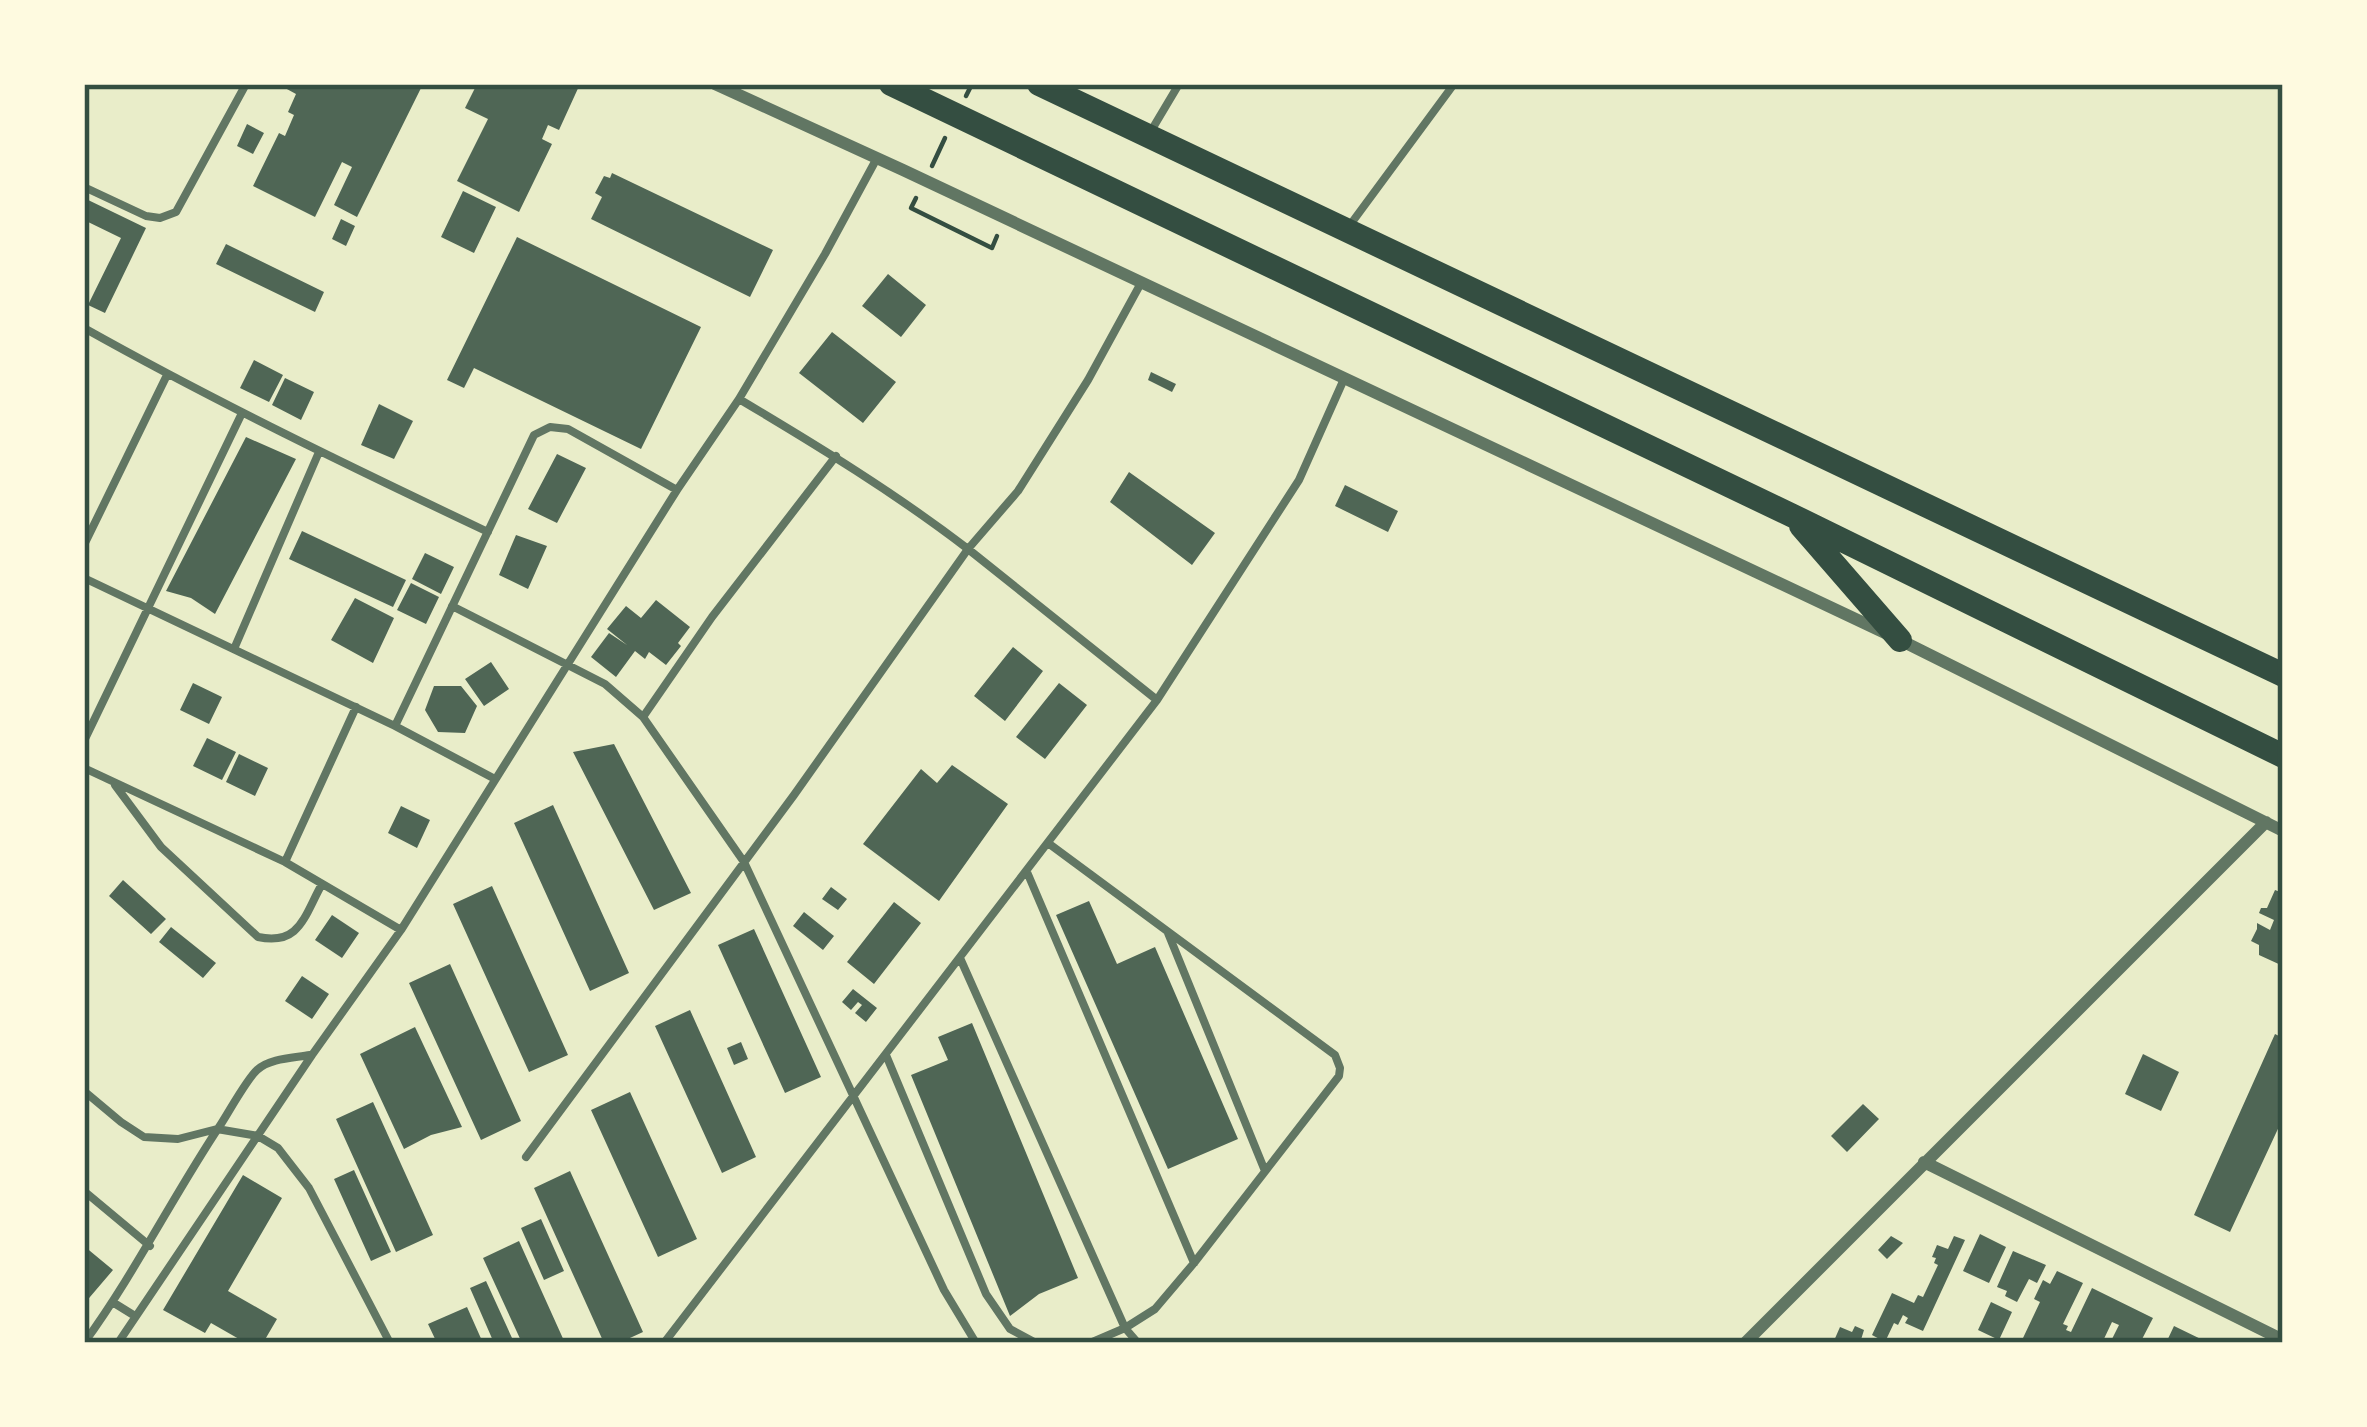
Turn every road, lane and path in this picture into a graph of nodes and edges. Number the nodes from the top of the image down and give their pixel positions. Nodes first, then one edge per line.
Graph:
1 (246, 84) edge
2 (715, 84) edge
3 (891, 84) edge
4 (972, 84) edge
5 (1039, 84) edge
6 (1179, 84) edge
7 (1454, 84) edge
8 (962, 105) dead end
9 (951, 125) dead end
10 (1147, 137) junction
11 (878, 158) junction
12 (931, 167) dead end
13 (84, 187) edge
14 (921, 188) dead end
15 (1346, 231) junction
16 (999, 233) dead end
17 (1141, 283) junction
18 (84, 328) edge
19 (167, 375) junction
20 (1344, 379) junction
21 (739, 399) junction
22 (242, 413) junction
23 (320, 452) junction
24 (836, 456) junction
25 (677, 490) junction
26 (1791, 515) junction
27 (488, 532) junction
28 (84, 544) edge
29 (968, 548) junction
30 (84, 578) edge
31 (452, 605) junction
32 (147, 608) junction
33 (1900, 640) junction
34 (234, 649) junction
35 (568, 663) junction
36 (2279, 667) edge
37 (1157, 700) junction
38 (356, 707) junction
39 (644, 717) junction
40 (394, 725) junction
41 (84, 741) edge
42 (2283, 756) edge
43 (84, 768) edge
44 (495, 779) junction
45 (113, 782) junction
46 (2266, 822) junction
47 (2283, 831) edge
48 (1048, 843) junction
49 (284, 862) junction
50 (744, 862) junction
51 (1026, 871) junction
52 (322, 884) junction
53 (400, 930) junction
54 (1168, 932) junction
55 (960, 958) junction
56 (886, 1054) junction
57 (312, 1055) junction
58 (84, 1091) edge
59 (853, 1096) junction
60 (218, 1129) junction
61 (258, 1136) junction
62 (526, 1156) dead end
63 (1924, 1162) junction
64 (1265, 1171) junction
65 (84, 1191) edge
66 (150, 1246) junction
67 (1194, 1263) junction
68 (114, 1303) junction
69 (136, 1316) junction
70 (1125, 1328) junction
71 (2283, 1340) edge
72 (84, 1343) edge
73 (118, 1343) edge
74 (390, 1343) edge
75 (664, 1343) edge
76 (976, 1343) edge
77 (1036, 1343) edge
78 (1090, 1343) edge
79 (1138, 1343) edge
80 (1745, 1343) edge

1 - 13 lane
2 - 11 street
3 - 26 highway
4 - 8 path
5 - 10 highway
6 - 10 lane
7 - 15 lane
9 - 12 path
10 - 15 highway
11 - 17 street
11 - 21 lane
14 - 16 path
15 - 36 highway
17 - 20 street
17 - 29 lane
18 - 19 lane
19 - 22 lane
19 - 28 lane
20 - 33 street
20 - 37 lane
21 - 24 lane
21 - 25 lane
22 - 23 lane
22 - 32 lane
23 - 27 lane
23 - 34 lane
24 - 29 lane
24 - 39 lane
25 - 27 lane
25 - 35 lane
26 - 33 highway
26 - 42 highway
27 - 31 lane
29 - 37 lane
29 - 50 lane
30 - 32 lane
31 - 35 lane
31 - 40 lane
32 - 34 lane
32 - 41 lane
33 - 46 street
34 - 38 lane
35 - 39 lane
35 - 44 lane
37 - 48 lane
38 - 40 lane
38 - 49 lane
39 - 50 lane
40 - 44 lane
43 - 45 lane
44 - 53 lane
45 - 49 lane
45 - 52 lane
46 - 47 street
46 - 63 street
48 - 51 lane
48 - 54 lane
49 - 52 lane
50 - 59 lane
50 - 62 lane
51 - 55 lane
51 - 67 lane
52 - 53 lane
53 - 57 lane
54 - 64 lane
54 - 64 lane
55 - 56 lane
55 - 70 lane
56 - 59 lane
56 - 77 lane
57 - 60 lane
57 - 61 lane
58 - 60 lane
59 - 75 lane
59 - 76 lane
60 - 61 lane
60 - 66 lane
61 - 69 lane
61 - 74 lane
63 - 71 street
63 - 80 street
64 - 67 lane
65 - 66 lane
66 - 68 lane
67 - 70 lane
68 - 69 lane
68 - 72 lane
69 - 73 lane
70 - 78 lane
70 - 79 lane

